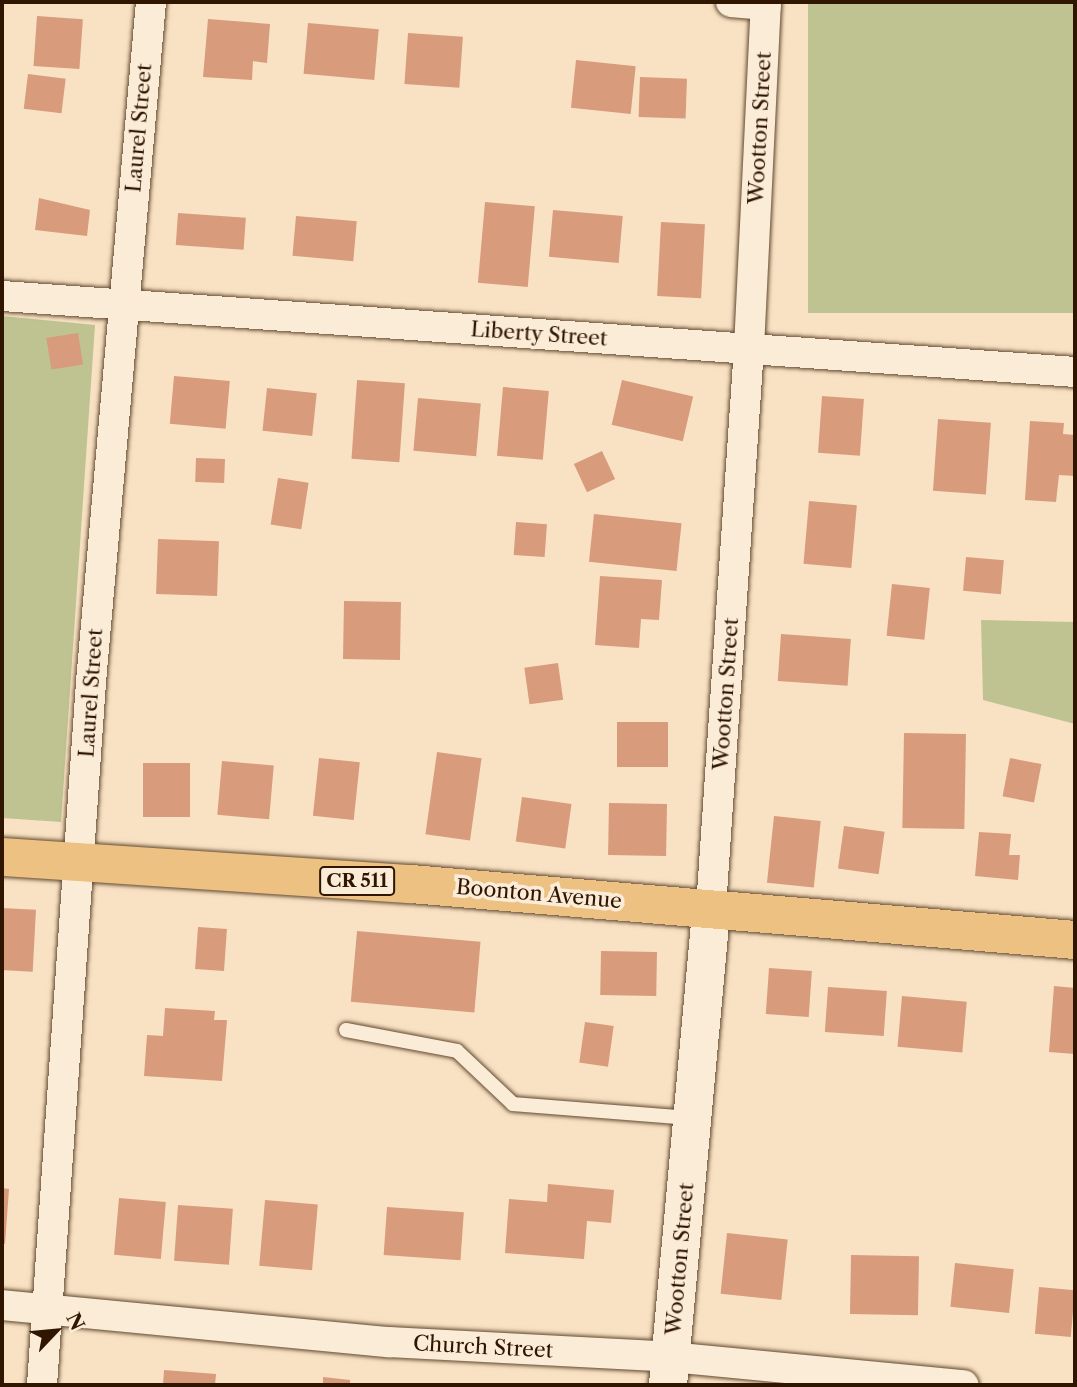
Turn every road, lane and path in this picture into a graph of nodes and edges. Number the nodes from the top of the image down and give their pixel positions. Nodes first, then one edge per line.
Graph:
1 (151, 2) edge
2 (731, 2) edge
3 (766, 3) edge
4 (2, 296) edge
5 (122, 306) junction
6 (749, 348) junction
7 (1075, 372) edge
8 (2, 857) edge
9 (79, 863) junction
10 (711, 908) junction
11 (1075, 940) edge
12 (346, 1030) dead end
13 (694, 1118) junction
14 (2, 1305) edge
15 (47, 1309) junction
16 (670, 1371) edge
17 (41, 1385) edge
18 (964, 1385) edge

1 - 5 street, Laurel Street
2 - 3 street
3 - 6 street, Wootton Street
4 - 5 street, Liberty Street
5 - 6 street, Liberty Street
5 - 9 street, Laurel Street
6 - 7 street, Liberty Street
6 - 10 street, Wootton Street
8 - 9 main road, Boonton Avenue / CR 511
9 - 10 main road, Boonton Avenue / CR 511
9 - 15 street, Laurel Street
10 - 11 main road, Boonton Avenue / CR 511
10 - 13 street, Wootton Street
12 - 13 lane
13 - 16 street, Wootton Street
14 - 15 street, Church Street
15 - 16 street, Church Street
15 - 17 street, Laurel Street
16 - 18 street, Church Street

